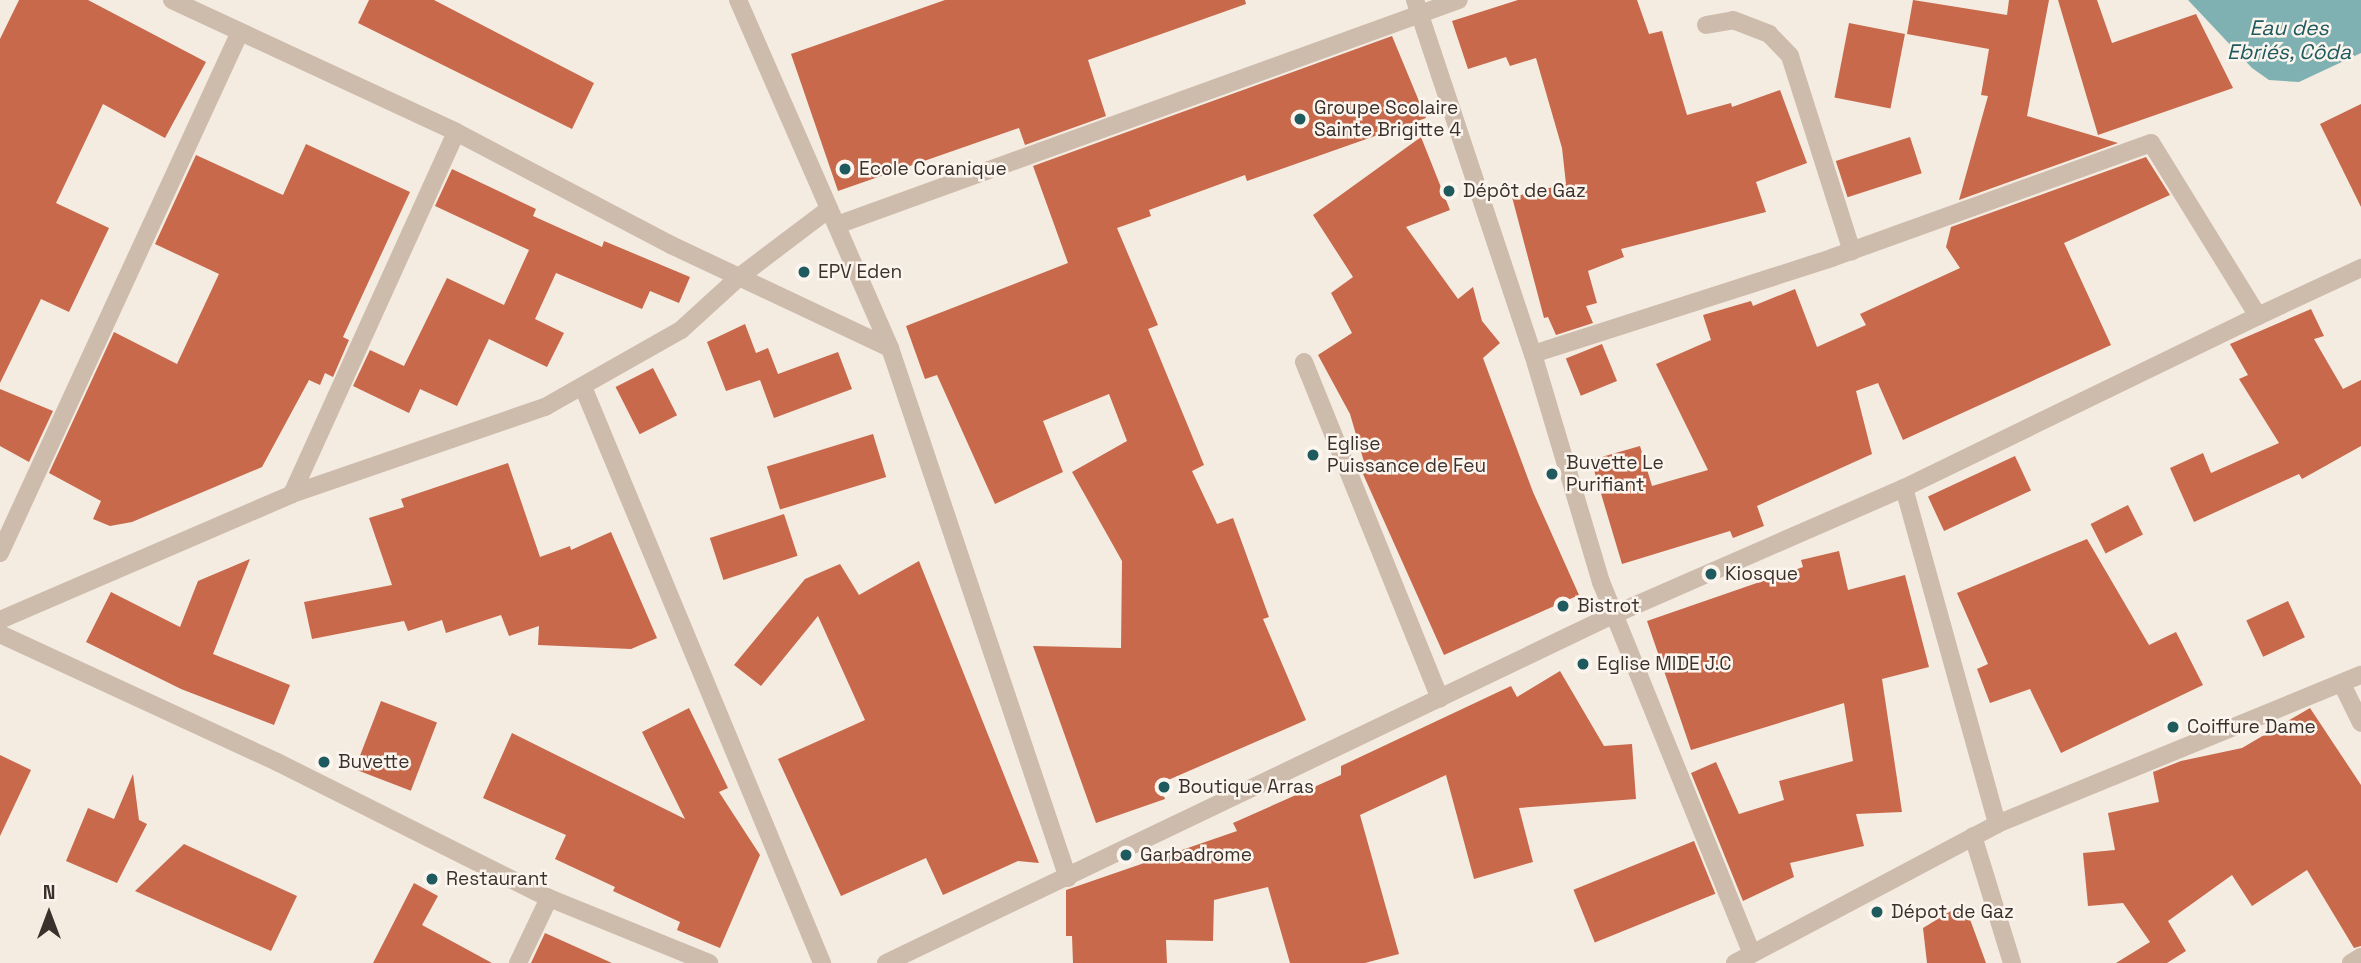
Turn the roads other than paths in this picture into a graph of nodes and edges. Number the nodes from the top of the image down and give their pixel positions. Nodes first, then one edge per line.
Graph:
1 (172, 0) edge
2 (738, 0) edge
3 (1460, 0) edge
4 (1417, 6) edge
5 (1706, 24) dead end
6 (239, 34) junction
7 (456, 132) junction
8 (833, 217) junction
9 (1852, 251) junction
10 (2361, 268) edge
11 (739, 277) junction
12 (2258, 316) junction
13 (890, 348) junction
14 (1533, 354) junction
15 (1304, 362) dead end
16 (583, 387) junction
17 (1904, 488) junction
18 (292, 494) junction
19 (0, 553) edge
20 (1613, 615) junction
21 (0, 620) edge
22 (0, 634) edge
23 (2361, 675) edge
24 (2342, 684) junction
25 (1440, 699) junction
26 (2361, 723) edge
27 (1997, 824) junction
28 (1973, 836) junction
29 (1068, 878) junction
30 (550, 898) junction
31 (1752, 954) junction
32 (2361, 957) edge
33 (518, 963) edge
34 (709, 963) edge
35 (822, 963) edge
36 (886, 963) edge
37 (1735, 963) edge
38 (2012, 963) edge
39 (2351, 963) edge

1 - 6 street
2 - 8 street
3 - 4 street
4 - 8 street
4 - 14 street
5 - 9 street
6 - 7 street
6 - 19 street
7 - 11 street
7 - 18 street
8 - 11 street
8 - 13 street
9 - 12 street
9 - 14 street
10 - 12 street
11 - 13 street
11 - 16 street
12 - 17 street
13 - 29 street
14 - 20 street
15 - 25 street
16 - 18 street
16 - 35 street
17 - 20 street
17 - 27 street
18 - 21 street
20 - 25 street
20 - 31 street
22 - 30 street
23 - 24 street
24 - 26 street
24 - 27 street
25 - 29 street
27 - 28 street
28 - 31 street
28 - 38 street
29 - 36 street
30 - 33 street
30 - 34 street
31 - 37 street
32 - 39 street

